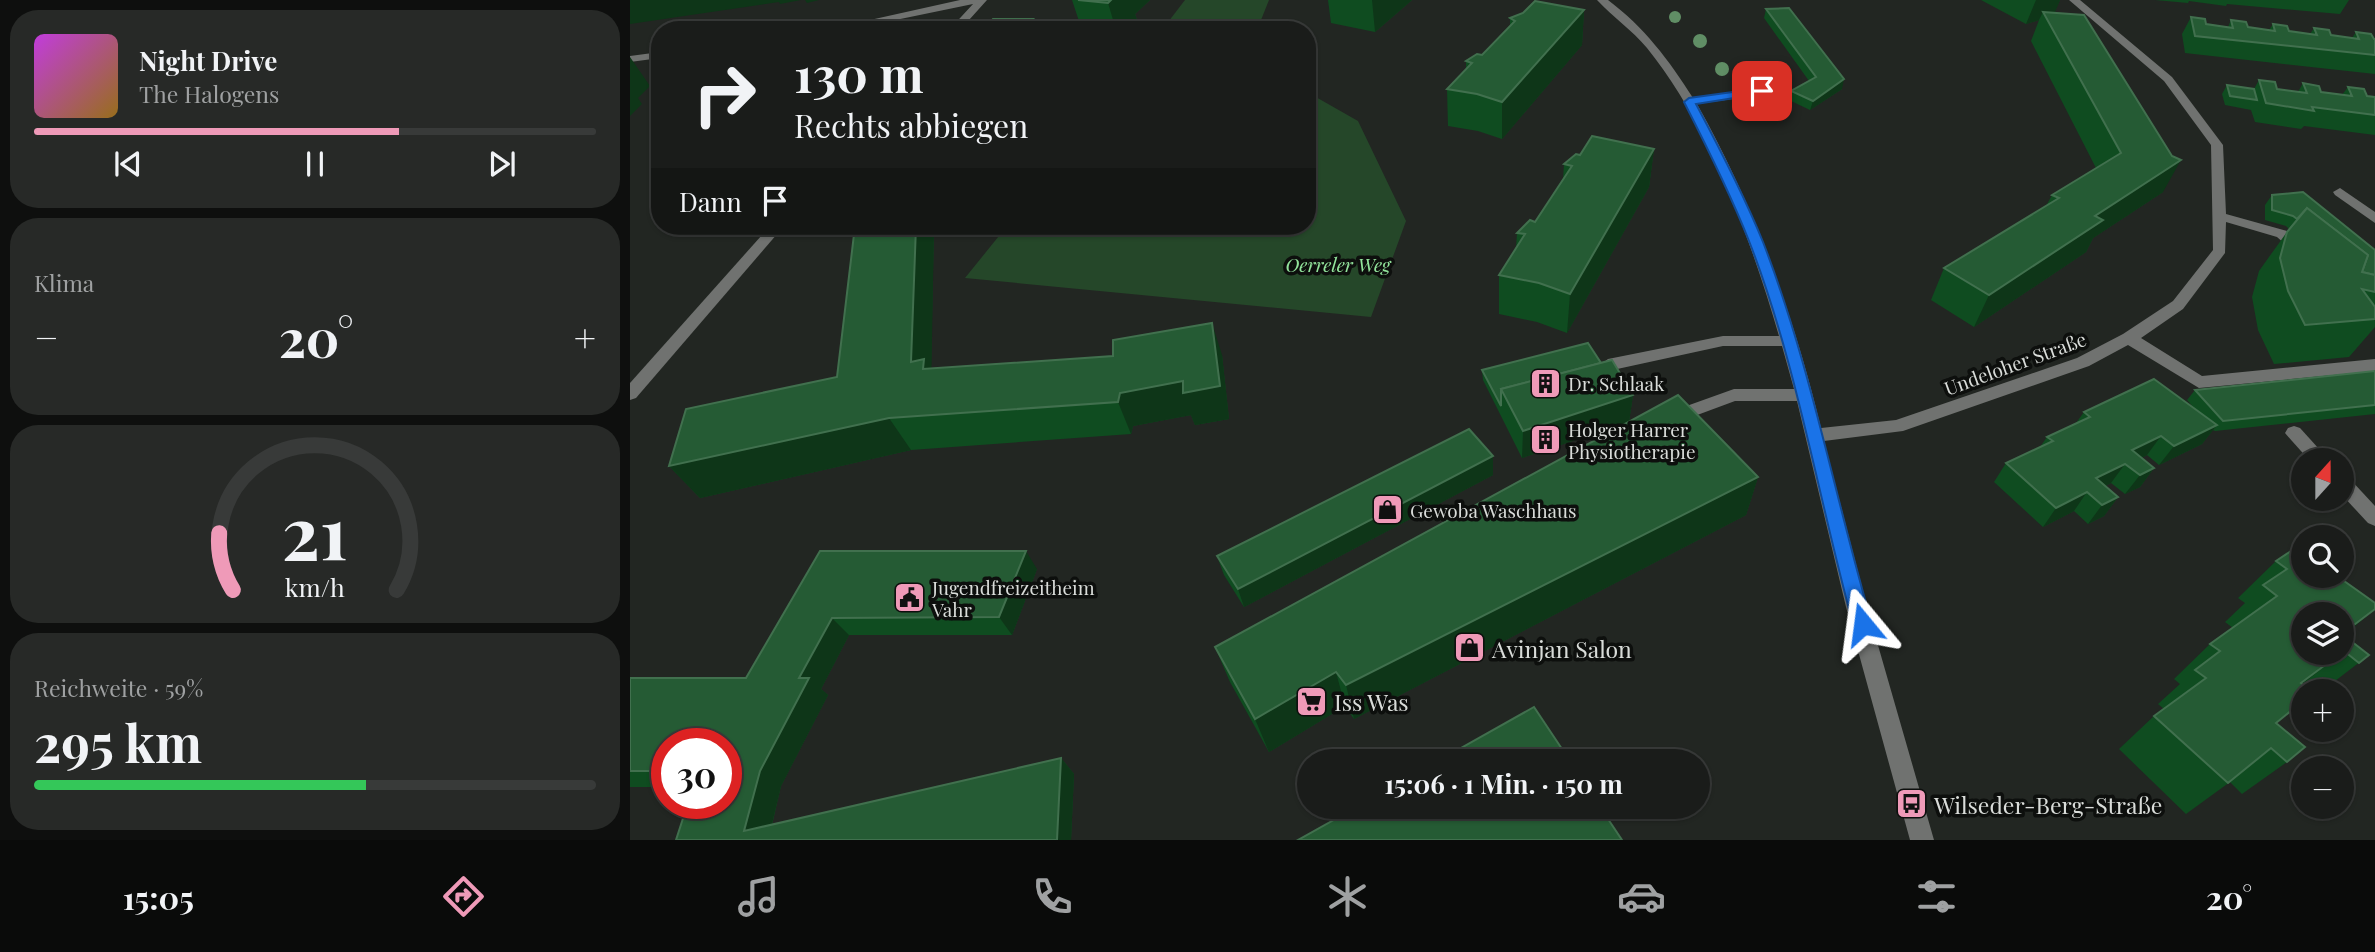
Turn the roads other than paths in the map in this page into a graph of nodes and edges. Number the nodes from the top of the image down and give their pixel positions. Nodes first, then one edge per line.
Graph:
1 (975, 0) edge
2 (982, 0) edge
3 (1602, 0) edge
4 (2074, 0) edge
5 (874, 21) edge
6 (962, 21) edge
7 (651, 56) edge
8 (630, 59) edge
9 (1762, 91) dead end
10 (1689, 102) junction
11 (2340, 192) dead end
12 (2219, 216) junction
13 (2375, 219) edge
14 (769, 235) edge
15 (2313, 261) edge
16 (2129, 338) junction
17 (1787, 341) junction
18 (1608, 365) edge
19 (2375, 365) edge
20 (630, 394) edge
21 (1804, 395) junction
22 (1662, 422) edge
23 (2294, 433) dead end
24 (1812, 436) junction
25 (2308, 448) edge
26 (2354, 496) edge
27 (2375, 518) edge
28 (1922, 840) edge

1 - 5 street
2 - 6 street
3 - 10 street
4 - 12 street, Undeloher Straße
7 - 8 street
9 - 10 street
10 - 17 street
11 - 13 street
12 - 15 street
12 - 16 street, Undeloher Straße
14 - 20 street
16 - 19 street
16 - 24 street, Undeloher Straße
17 - 18 street
17 - 21 street
21 - 22 street
21 - 24 street
23 - 25 street
24 - 28 street
26 - 27 street

